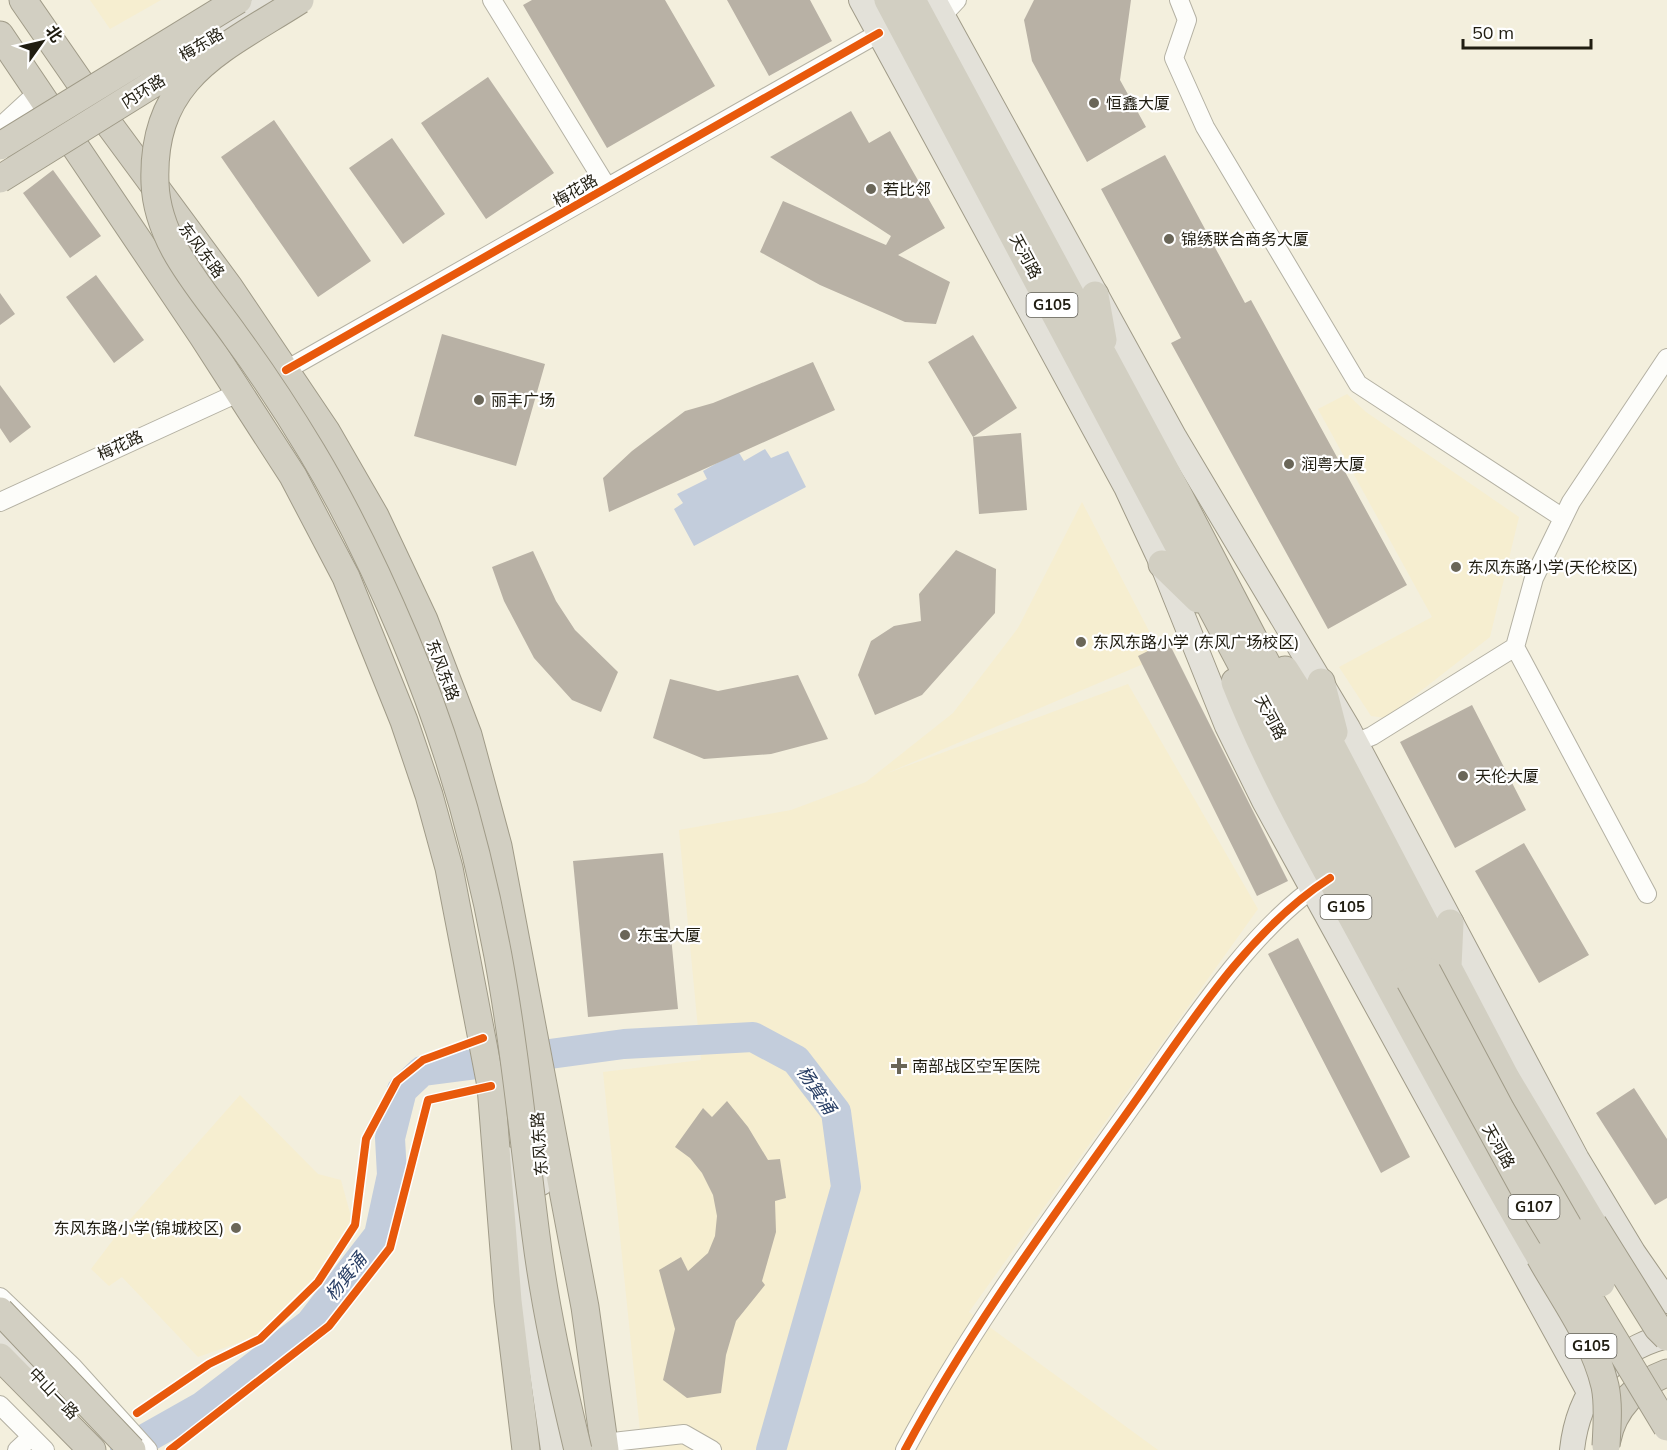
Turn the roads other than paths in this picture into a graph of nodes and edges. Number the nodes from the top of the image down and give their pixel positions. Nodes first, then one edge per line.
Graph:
1 (23, 0) edge
2 (208, 0) edge
3 (238, 0) edge
4 (255, 0) edge
5 (275, 0) edge
6 (284, 0) edge
7 (300, 0) edge
8 (313, 0) edge
9 (492, 0) edge
10 (861, 0) edge
11 (888, 0) edge
12 (912, 0) edge
13 (1179, 0) edge
14 (944, 5) edge
15 (879, 33) junction
16 (0, 35) edge
17 (947, 63) junction
18 (39, 91) junction
19 (98, 109) junction
20 (0, 127) edge
21 (71, 137) junction
22 (0, 139) edge
23 (0, 146) edge
24 (0, 152) edge
25 (0, 167) edge
26 (0, 179) edge
27 (607, 187) junction
28 (0, 192) edge
29 (1095, 295) junction
30 (1667, 358) edge
31 (1106, 362) junction
32 (286, 370) junction
33 (240, 392) junction
34 (0, 502) edge
35 (1563, 518) junction
36 (1162, 564) junction
37 (1223, 608) junction
38 (1515, 647) junction
39 (1321, 682) joint
40 (1349, 754) junction
41 (1321, 884) junction
42 (1647, 894) dead end
43 (1450, 923) junction
44 (1428, 973) junction
45 (534, 1051) junction
46 (491, 1086) junction
47 (1558, 1167) junction
48 (1503, 1193) junction
49 (0, 1297) edge
50 (1667, 1301) edge
51 (0, 1311) edge
52 (1667, 1337) edge
53 (0, 1338) edge
54 (0, 1357) edge
55 (0, 1372) edge
56 (1667, 1373) edge
57 (1589, 1392) junction
58 (1667, 1392) edge
59 (0, 1405) edge
60 (1667, 1427) edge
61 (31, 1437) junction
62 (132, 1441) edge
63 (605, 1447) edge
64 (101, 1449) edge
65 (1605, 1449) edge
66 (17, 1450) edge
67 (45, 1450) edge
68 (77, 1450) edge
69 (148, 1450) edge
70 (525, 1450) edge
71 (553, 1450) edge
72 (573, 1450) edge
73 (578, 1450) edge
74 (712, 1450) edge
75 (905, 1450) edge
76 (1572, 1450) edge

1 - 19 highway, 东风东路
2 - 22 highway
3 - 23 highway, 内环路, bridge
4 - 19 main road, 梅东路
5 - 19 main road, 梅东路
6 - 26 highway, 内环路, bridge
7 - 73 highway, bridge
8 - 19 street
9 - 27 street
10 - 15 main road
11 - 37 highway, 天河路 / G105
12 - 17 highway, 天河路 / G105
13 - 35 street
14 - 17 highway
14 - 29 main road
15 - 27 street, 梅花路
15 - 36 main road
16 - 18 highway, 东风东路
17 - 31 highway, 天河路 / G105
18 - 20 street
18 - 21 highway, 东风东路
18 - 24 main road
19 - 32 highway, 东风东路
21 - 25 main road
21 - 28 street
21 - 33 highway, 东风东路
27 - 32 street, 梅花路
29 - 31 highway
29 - 39 main road
30 - 35 street
31 - 37 highway, 天河路 / G105
32 - 45 highway, 东风东路
33 - 34 street, 梅花路
33 - 46 highway, 东风东路
35 - 38 street
36 - 37 highway
36 - 41 main road
37 - 40 highway, G105
37 - 41 highway, G105
37 - 44 highway, 天河路 / G107
38 - 40 street
38 - 42 street
39 - 40 highway
40 - 43 main road
40 - 44 highway, G105
41 - 48 highway, G105
41 - 57 main road
41 - 75 street
43 - 44 highway
43 - 50 main road
44 - 47 highway, G105
44 - 58 highway, 天河路 / G107, bridge
44 - 60 highway, 天河路 / G107, bridge
45 - 63 highway
45 - 72 main road, 东风东路
46 - 70 highway
46 - 71 main road, 东风东路
47 - 48 highway
47 - 52 highway, G105, bridge
48 - 65 highway, G105, bridge
49 - 62 street
51 - 62 highway, bridge
52 - 57 main road
53 - 64 main road, 中山一路
54 - 64 highway
55 - 68 main road, 中山一路
56 - 65 highway, bridge
57 - 76 main road
59 - 61 street
61 - 66 street
61 - 67 street
62 - 69 street
63 - 74 street

